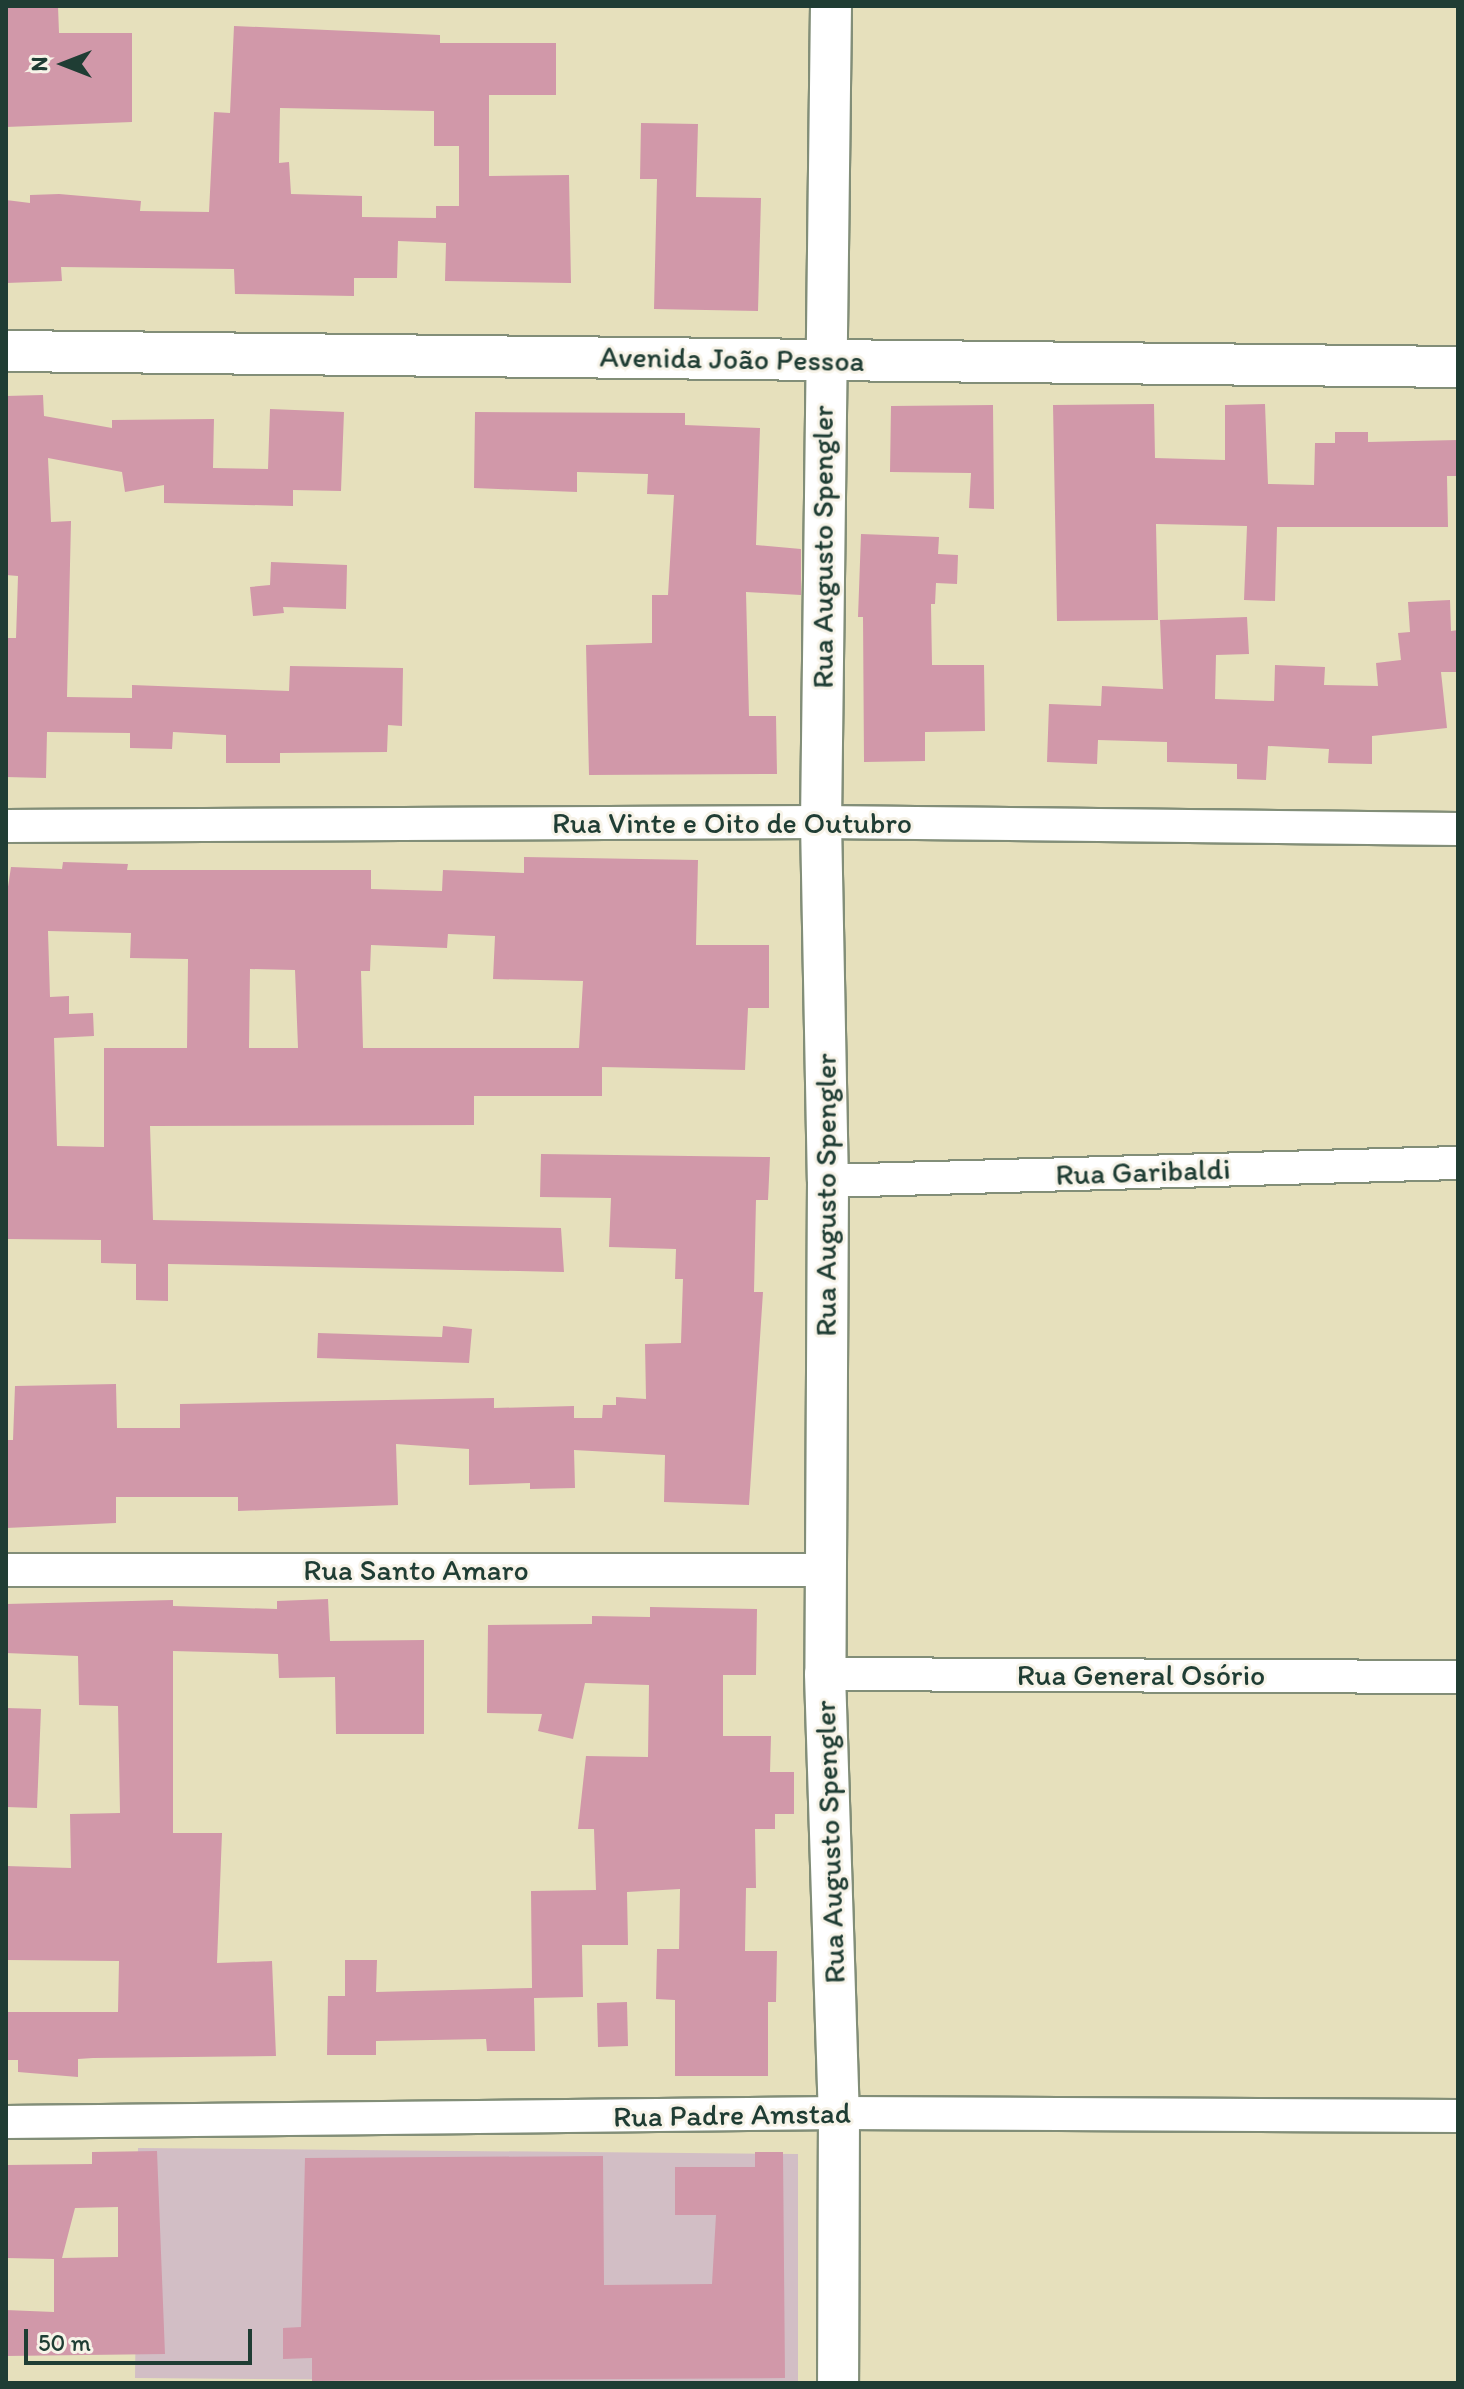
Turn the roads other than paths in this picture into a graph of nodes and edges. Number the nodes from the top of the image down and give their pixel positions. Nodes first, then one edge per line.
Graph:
1 (831, 6) edge
2 (6, 351) edge
3 (825, 360) junction
4 (1458, 367) edge
5 (821, 822) junction
6 (6, 826) edge
7 (1458, 829) edge
8 (1458, 1163) edge
9 (828, 1181) junction
10 (6, 1570) edge
11 (827, 1570) junction
12 (825, 1674) junction
13 (1458, 1677) edge
14 (839, 2113) junction
15 (1458, 2116) edge
16 (6, 2122) edge
17 (838, 2383) edge

1 - 3 street, Rua Augusto Spengler
2 - 3 street, Avenida João Pessoa
3 - 4 street, Avenida João Pessoa
3 - 5 street, Rua Augusto Spengler
5 - 6 street, Rua Vinte e Oito de Outubro
5 - 7 street, Rua Vinte e Oito de Outubro
5 - 9 street, Rua Augusto Spengler
8 - 9 street, Rua Garibaldi
9 - 11 street, Rua Augusto Spengler
10 - 11 street, Rua Santo Amaro
11 - 12 street, Rua Augusto Spengler
12 - 13 street, Rua General Osório
12 - 14 street, Rua Augusto Spengler
14 - 15 street, Rua Padre Amstad
14 - 16 street, Rua Padre Amstad
14 - 17 street, Rua Augusto Spengler

